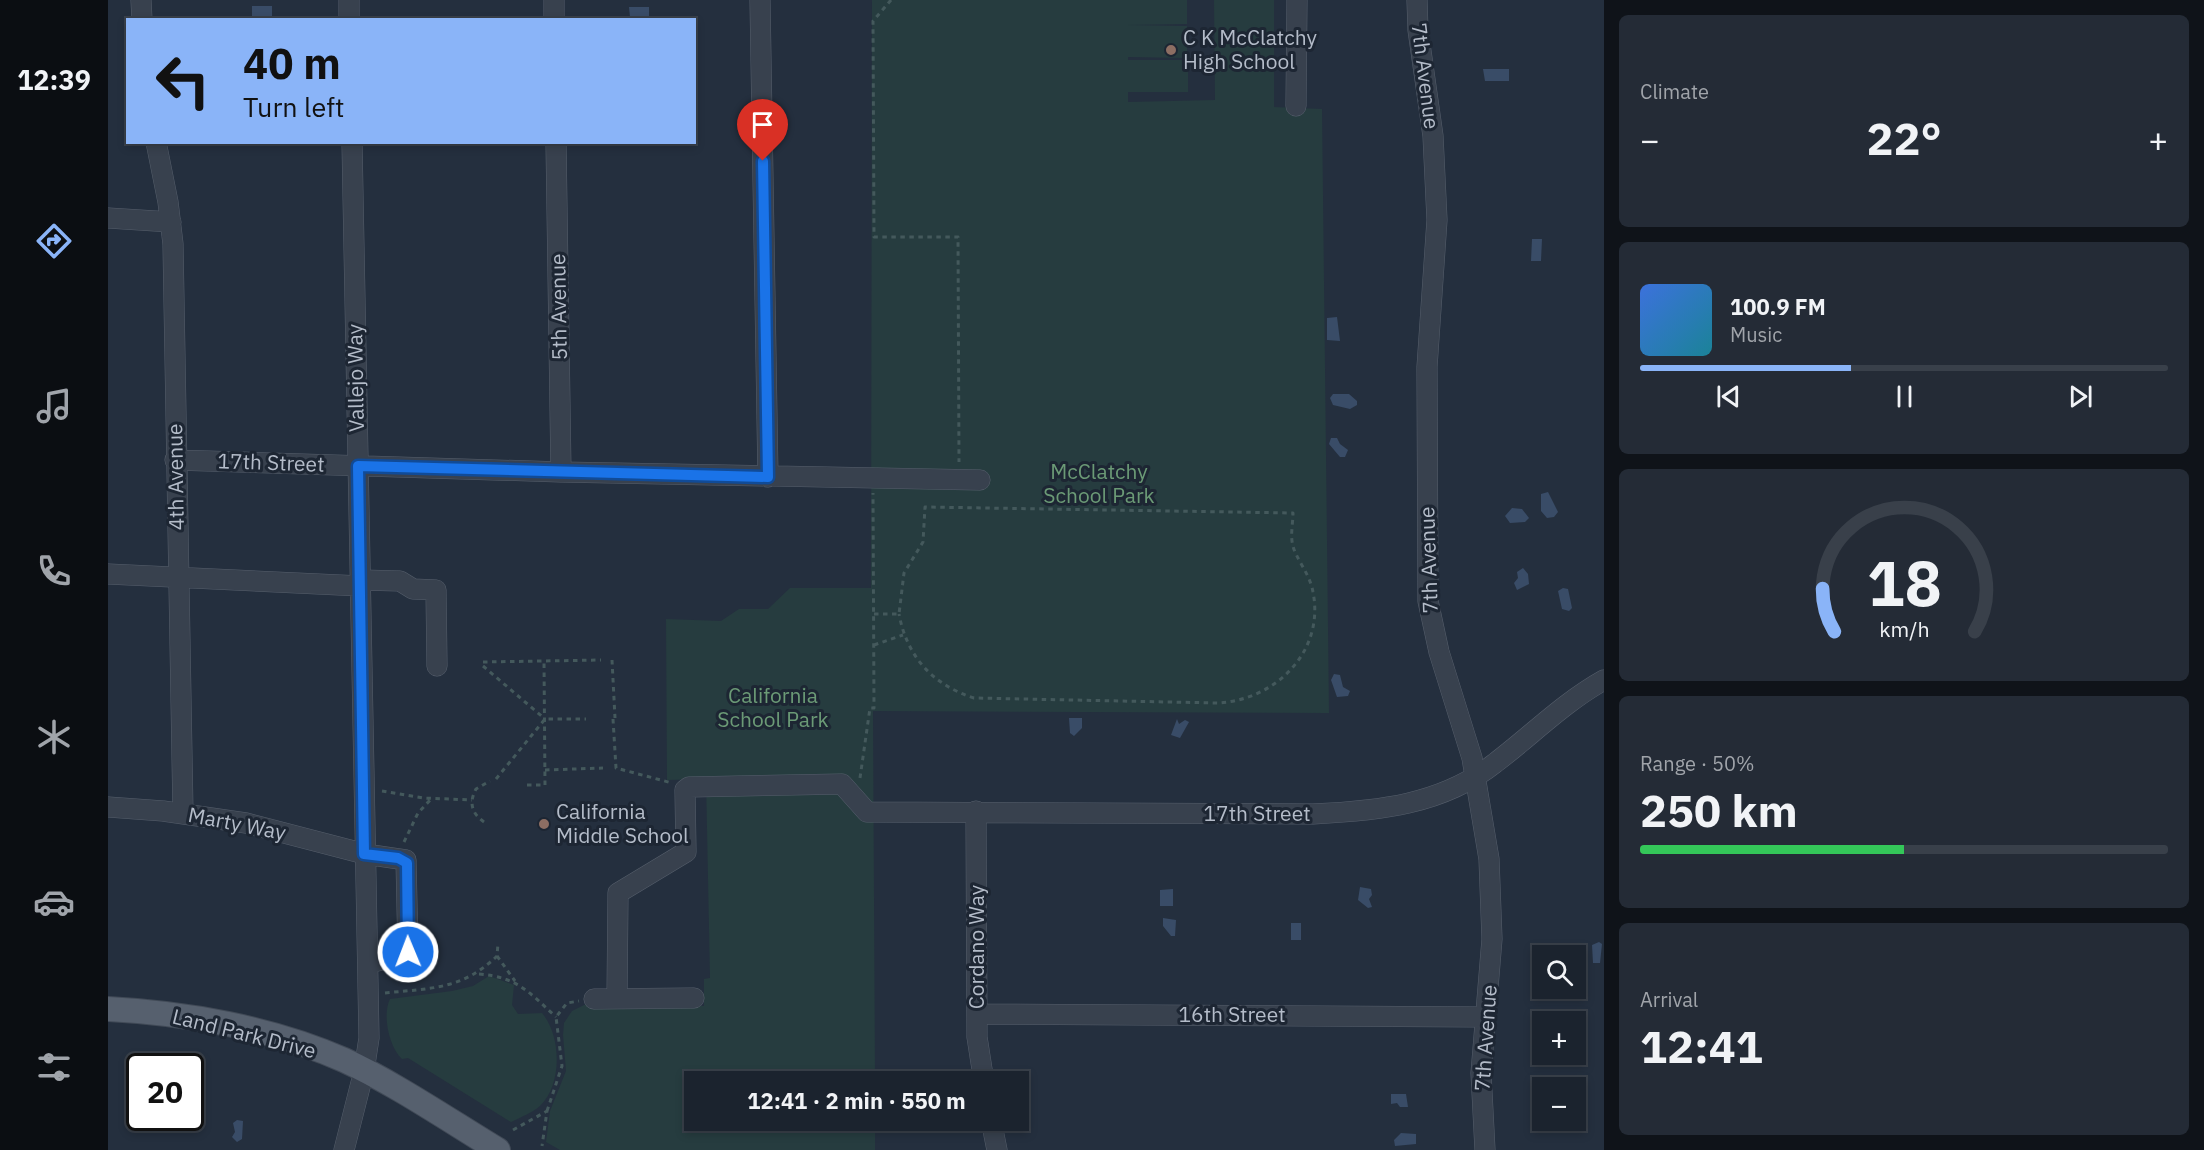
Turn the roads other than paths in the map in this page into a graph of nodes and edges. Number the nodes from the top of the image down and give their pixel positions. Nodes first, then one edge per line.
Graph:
1 (141, 0) edge
2 (349, 0) edge
3 (554, 0) edge
4 (760, 0) edge
5 (1297, 0) edge
6 (1417, 0) edge
7 (142, 18) edge
8 (349, 18) edge
9 (554, 18) edge
10 (1296, 106) dead end
11 (156, 144) edge
12 (352, 144) edge
13 (556, 144) edge
14 (108, 218) edge
15 (171, 222) junction
16 (176, 460) junction
17 (358, 466) junction
18 (561, 472) junction
19 (768, 477) junction
20 (980, 480) dead end
21 (108, 574) edge
22 (178, 578) junction
23 (361, 583) junction
24 (437, 666) dead end
25 (1604, 680) edge
26 (1475, 776) junction
27 (108, 807) edge
28 (976, 811) junction
29 (183, 813) junction
30 (364, 854) junction
31 (368, 963) junction
32 (694, 998) dead end
33 (594, 999) road end
34 (617, 999) junction
35 (108, 1009) edge
36 (977, 1014) junction
37 (1486, 1017) junction
38 (364, 1071) junction
39 (982, 1071) edge
40 (993, 1131) edge
41 (344, 1150) edge
42 (498, 1150) edge
43 (997, 1150) edge
44 (1485, 1150) edge

1 - 7 street
2 - 8 street
3 - 9 street
4 - 19 street
5 - 10 street
6 - 26 street, 7th Avenue
11 - 15 street, 4th Avenue
12 - 17 street, Vallejo Way
13 - 18 street, 5th Avenue
14 - 15 street
15 - 16 street, 4th Avenue
16 - 17 street, 17th Street
16 - 22 street, 4th Avenue
17 - 18 street, 17th Street
17 - 23 street, Vallejo Way
18 - 19 street, 17th Street
19 - 20 street, 17th Street
21 - 22 street
22 - 23 street
22 - 29 street, 4th Avenue
23 - 24 street
23 - 30 street, Vallejo Way
25 - 26 street, 17th Street
26 - 28 street, 17th Street
26 - 37 street, 7th Avenue
27 - 29 street, Marty Way
28 - 34 street, 17th Street
28 - 36 street, Cordano Way
29 - 30 street, Marty Way
30 - 31 street, Vallejo Way
30 - 31 street, Marty Way
31 - 38 street, Vallejo Way
32 - 34 street
33 - 34 street
35 - 38 main road, Land Park Drive
36 - 37 street, 16th Street
36 - 39 street, Cordano Way
37 - 44 street, 7th Avenue
38 - 41 street, Vallejo Way
38 - 42 main road, Land Park Drive
40 - 43 street

